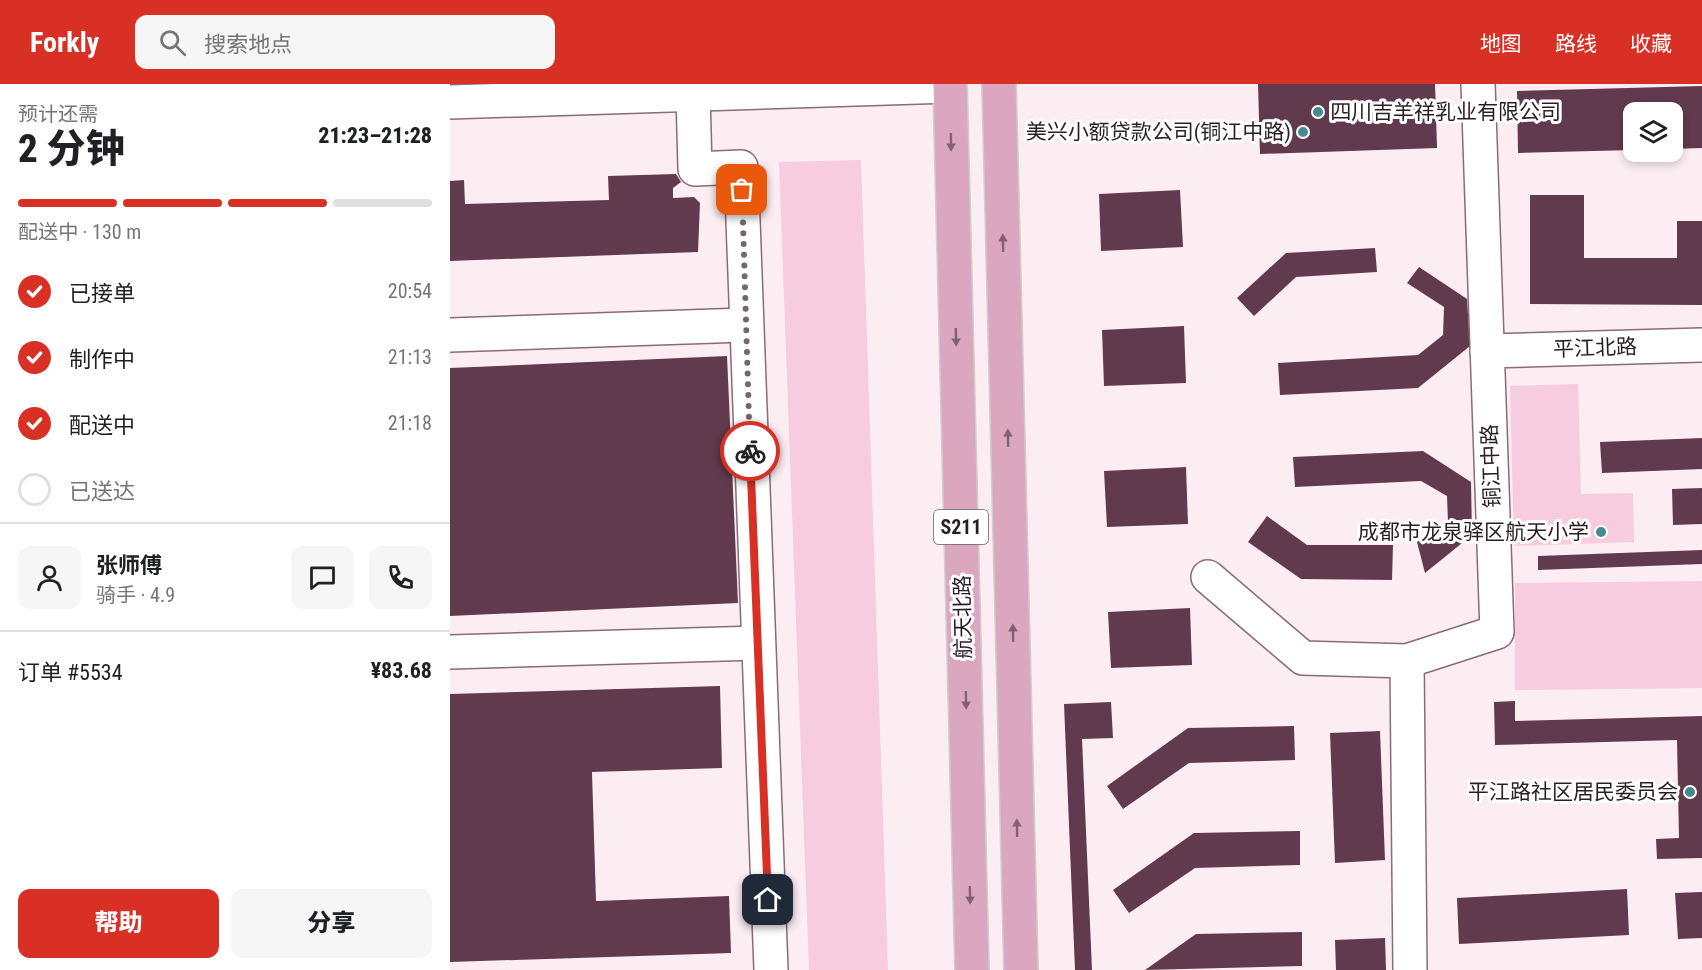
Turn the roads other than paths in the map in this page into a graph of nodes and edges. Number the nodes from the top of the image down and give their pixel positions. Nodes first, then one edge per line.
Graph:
1 (999, 84) edge
2 (1478, 84) edge
3 (950, 85) edge
4 (650, 90) edge
5 (693, 94) junction
6 (450, 102) edge
7 (745, 325) junction
8 (450, 335) edge
9 (1702, 345) edge
10 (1487, 351) junction
11 (1208, 577) dead end
12 (758, 644) junction
13 (450, 652) edge
14 (1407, 661) junction
15 (771, 970) edge
16 (972, 970) edge
17 (1021, 970) edge
18 (1410, 970) edge

17 -> 1 main road, S211
2 - 10 street, 铜江中路
3 - 5 street
3 -> 16 main road, 航天北路 / S211
4 - 5 street
4 - 6 street
5 - 7 street
7 - 8 street
7 - 12 street
9 - 10 street, 平江北路
10 - 14 street, 铜江中路
11 - 14 street, 铜江中路
12 - 13 street
12 - 15 street
14 - 18 street

